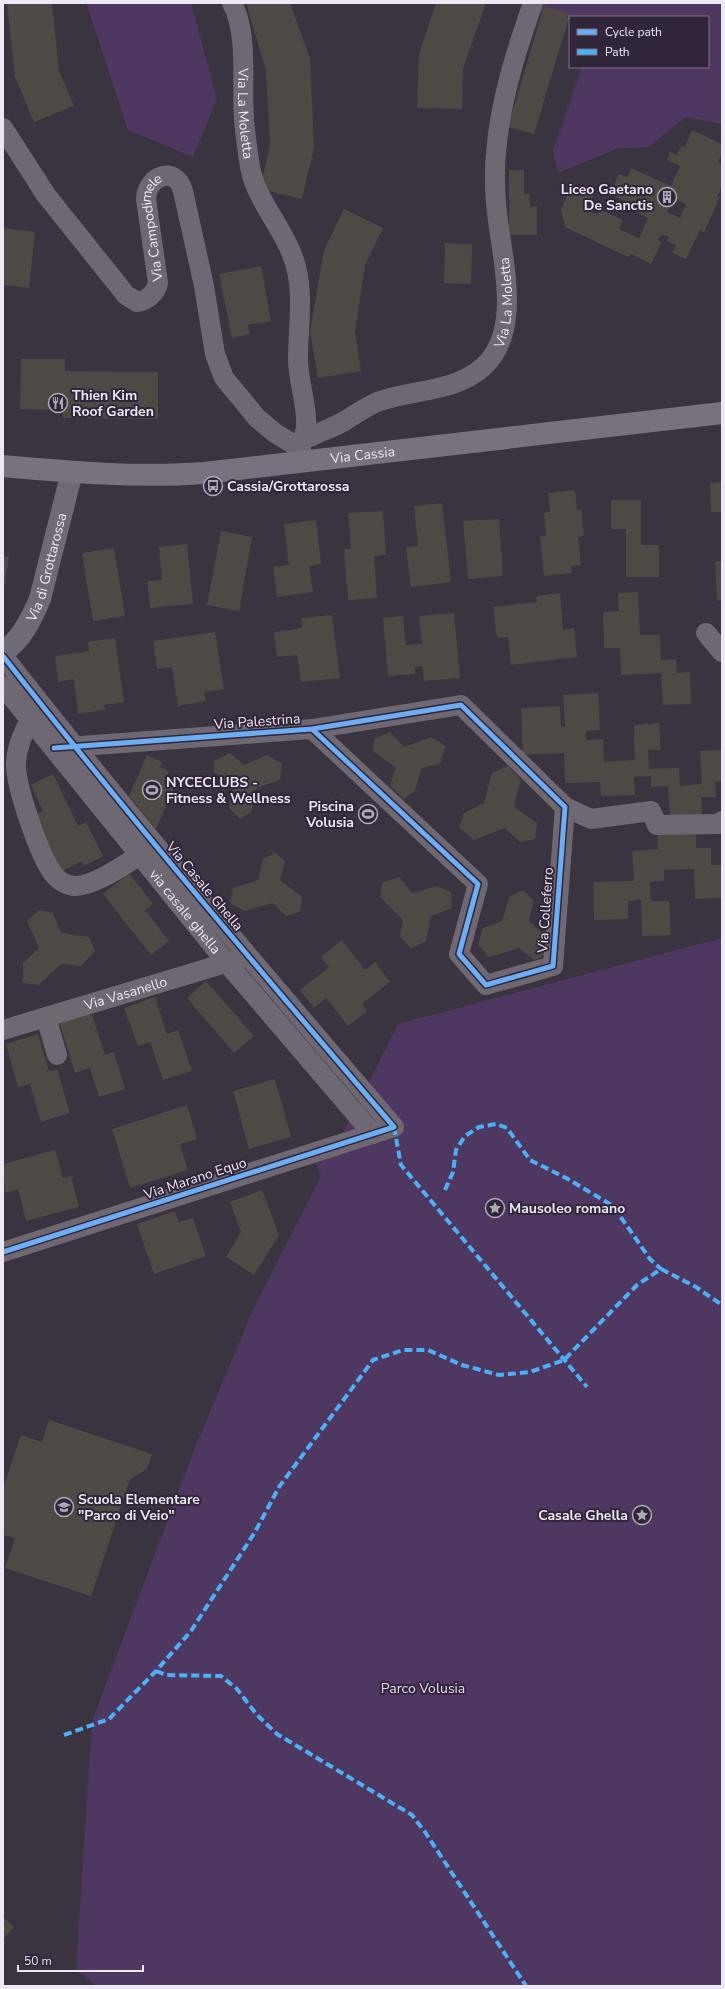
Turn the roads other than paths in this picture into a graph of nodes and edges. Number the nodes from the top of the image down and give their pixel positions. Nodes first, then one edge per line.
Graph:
1 (232, 3) edge
2 (533, 3) edge
3 (3, 128) edge
4 (722, 413) edge
5 (304, 443) junction
6 (3, 466) edge
7 (72, 472) junction
8 (706, 633) dead end
9 (3, 652) edge
10 (722, 652) edge
11 (3, 656) edge
12 (3, 686) edge
13 (30, 719) junction
14 (312, 729) junction
15 (73, 746) junction
16 (54, 748) junction
17 (565, 807) junction
18 (722, 821) edge
19 (140, 855) junction
20 (248, 956) junction
21 (227, 963) junction
22 (46, 1017) junction
23 (3, 1030) edge
24 (57, 1055) dead end
25 (394, 1127) joint
26 (373, 1134) junction
27 (3, 1252) edge

1 - 5 street, Via La Moletta
2 - 5 street, Via La Moletta
3 - 5 street, Via Campodimele
4 - 5 main road, Via Cassia
5 - 7 main road, Via Cassia
6 - 7 main road, Via Cassia
7 - 9 street, Via di Grottarossa
8 - 10 street
11 - 15 street, Via Casale Ghella
12 - 13 street, via casale ghella
13 - 16 street, via casale ghella
13 - 19 street
14 - 15 street, Via Palestrina
14 - 17 street, Via Palestrina
14 - 17 street, Via Colleferro
15 - 16 street, Via Palestrina
15 - 20 street, Via Casale Ghella
16 - 19 street, via casale ghella
17 - 18 street
19 - 21 street, via casale ghella
20 - 21 street, Via Vasanello
20 - 25 street, Via Casale Ghella
21 - 22 street, Via Vasanello
21 - 26 street, via casale ghella
22 - 23 street, Via Vasanello
22 - 24 street
25 - 26 street, Via Marano Equo
26 - 27 street, Via Marano Equo

